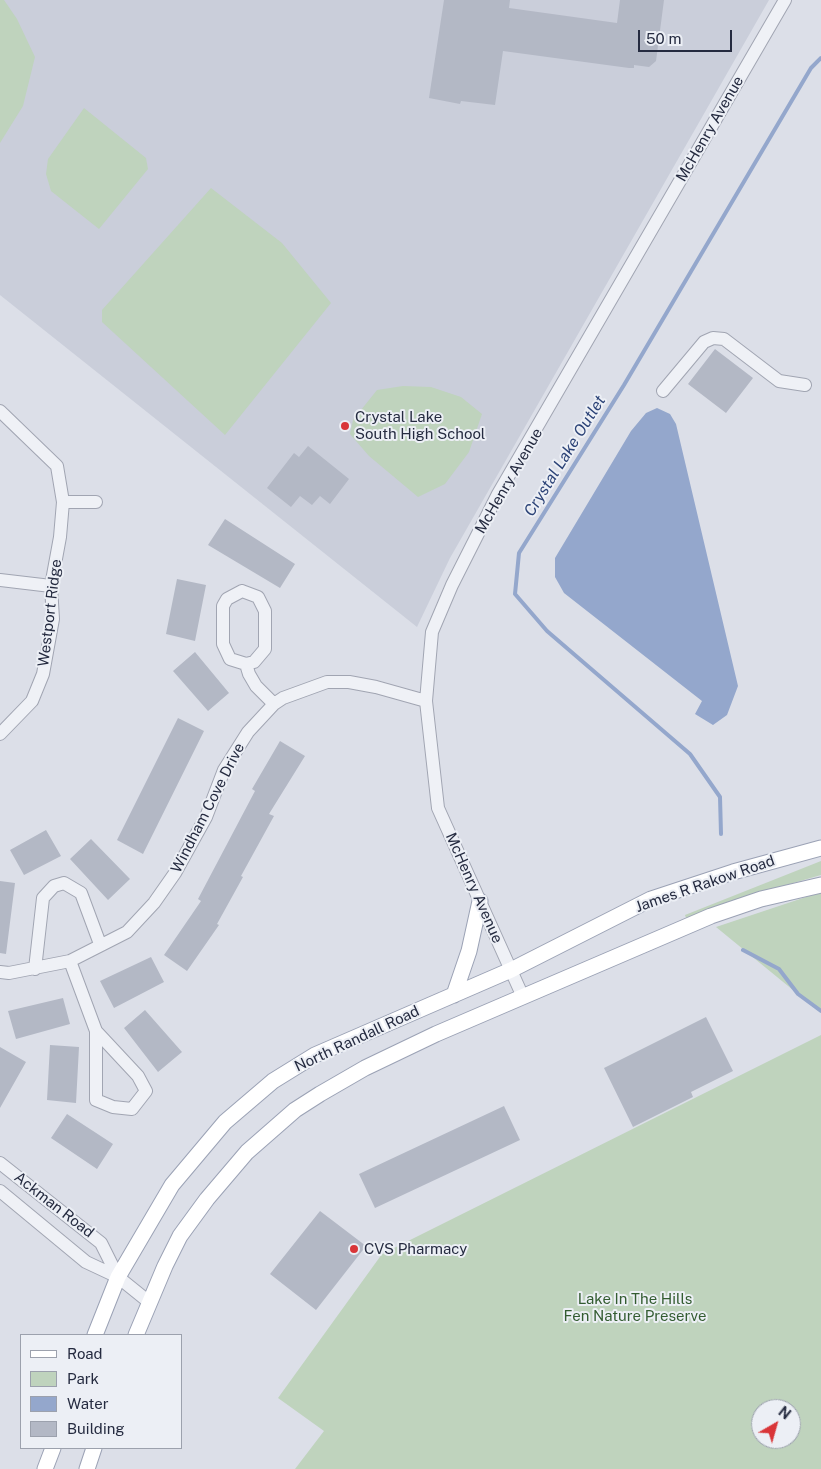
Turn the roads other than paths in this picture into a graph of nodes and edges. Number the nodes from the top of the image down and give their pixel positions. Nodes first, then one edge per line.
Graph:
1 (785, 0) edge
2 (805, 385) dead end
3 (662, 391) dead end
4 (0, 411) edge
5 (63, 502) junction
6 (96, 502) dead end
7 (0, 580) edge
8 (51, 586) junction
9 (246, 664) junction
10 (426, 702) junction
11 (274, 704) junction
12 (0, 734) edge
13 (821, 848) edge
14 (821, 884) edge
15 (480, 900) junction
16 (100, 944) junction
17 (70, 961) junction
18 (35, 969) junction
19 (511, 970) junction
20 (0, 972) edge
21 (454, 995) junction
22 (523, 997) junction
23 (96, 1031) junction
24 (0, 1163) edge
25 (0, 1191) edge
26 (118, 1277) junction
27 (149, 1302) junction
28 (95, 1334) edge
29 (136, 1334) edge
30 (52, 1449) edge
31 (94, 1449) edge
32 (45, 1469) edge
33 (87, 1469) edge

1 - 10 street, McHenry Avenue
2 - 3 street
4 - 5 street, Westport Ridge
5 - 6 street
5 - 8 street, Westport Ridge
7 - 8 street
8 - 12 street, Westport Ridge
9 - 9 street
9 - 11 street
10 - 11 street, Windham Cove Drive
10 - 15 street, McHenry Avenue
11 - 16 street, Windham Cove Drive
13 - 19 main road, James R Rakow Road
14 - 22 main road
15 - 19 street, McHenry Avenue
15 - 21 main road
16 - 17 street, Windham Cove Drive
16 - 18 street
17 - 18 street, Windham Cove Drive
17 - 23 street
18 - 20 street, Windham Cove Drive
19 - 21 main road, North Randall Road
19 - 22 street, McHenry Avenue
21 - 26 main road, North Randall Road
22 - 27 main road, North Randall Road
23 - 23 street
24 - 26 street, Ackman Road
25 - 26 street, Ackman Road
26 - 27 street, Ackman Road
26 - 28 main road, North Randall Road
27 - 29 main road, North Randall Road
30 - 32 main road
31 - 33 main road

